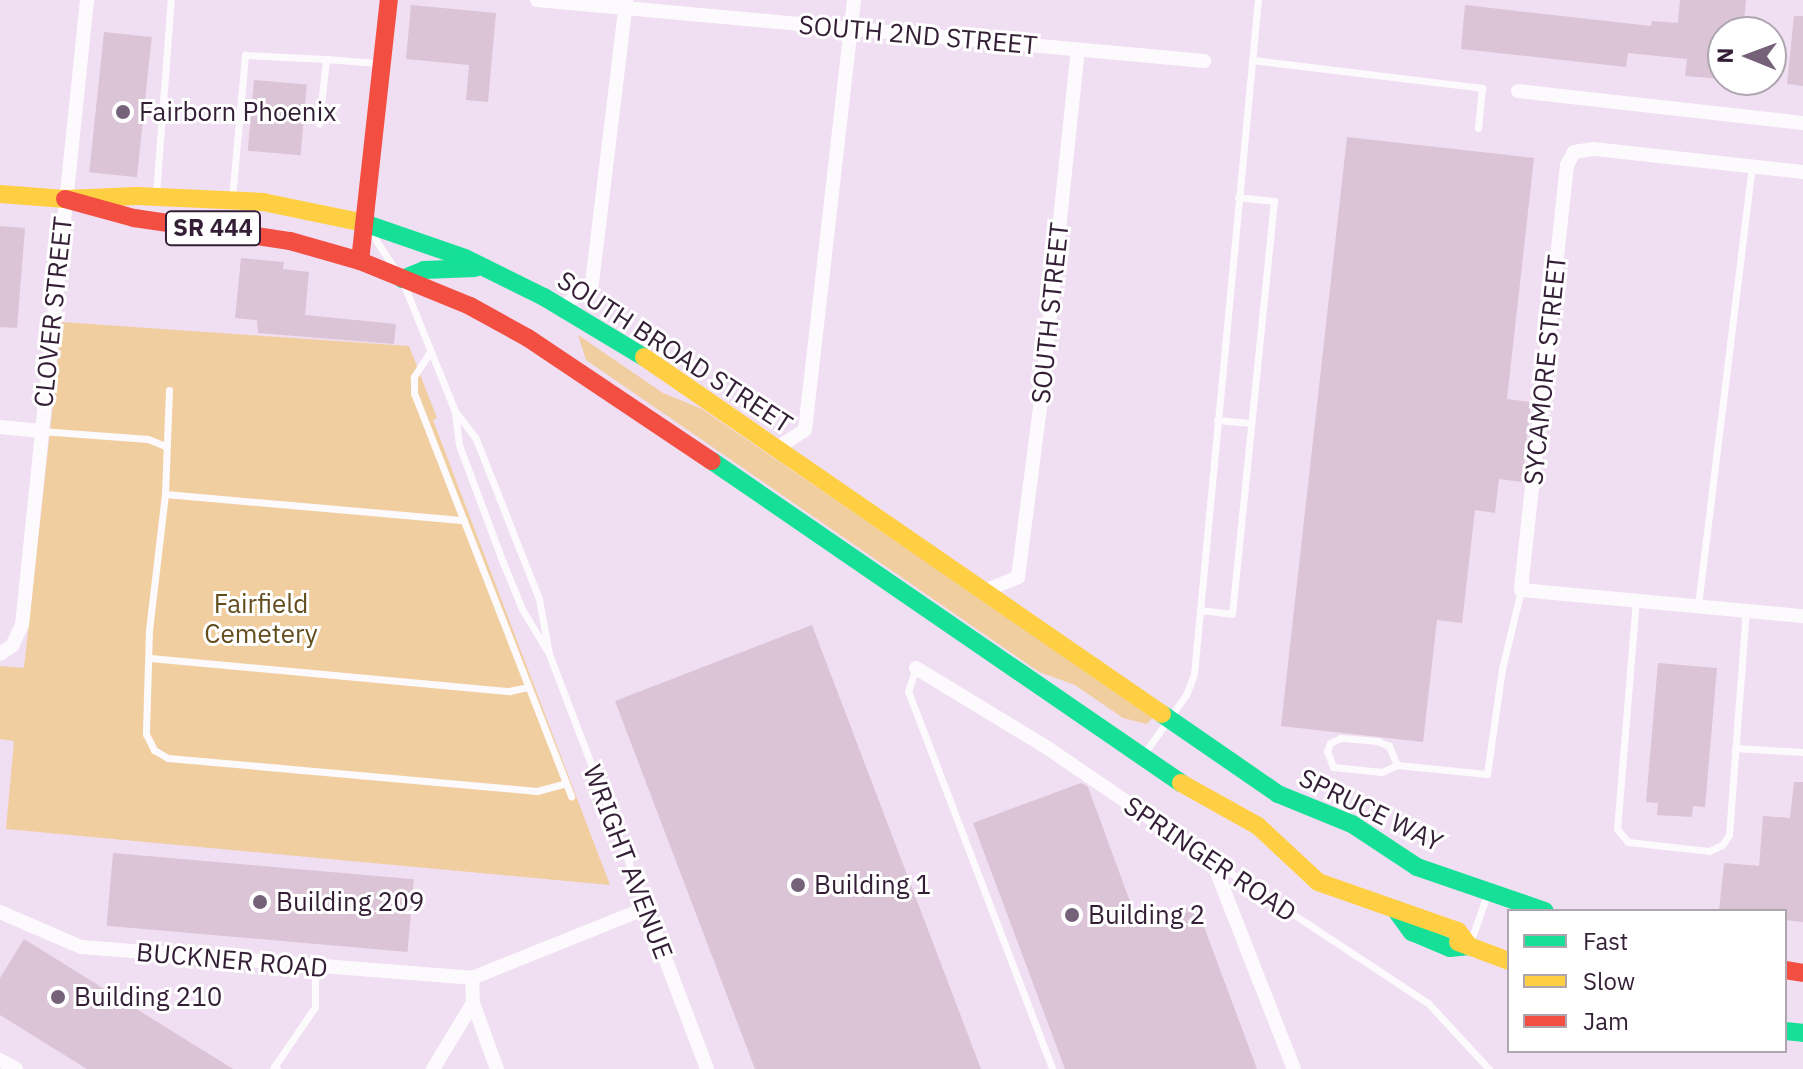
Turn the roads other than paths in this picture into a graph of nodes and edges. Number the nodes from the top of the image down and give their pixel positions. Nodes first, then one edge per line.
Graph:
1 (87, 0) edge
2 (171, 0) edge
3 (389, 0) edge
4 (537, 0) edge
5 (854, 0) edge
6 (1258, 0) edge
7 (625, 4) edge
8 (851, 29) junction
9 (1078, 50) junction
10 (326, 59) junction
11 (1252, 60) junction
12 (1204, 61) dead end
13 (381, 63) junction
14 (1518, 91) dead end
15 (1803, 123) edge
16 (319, 124) dead end
17 (1478, 128) dead end
18 (1752, 166) junction
19 (1803, 172) edge
20 (0, 194) edge
21 (156, 197) junction
22 (1238, 197) junction
23 (65, 199) junction
24 (231, 200) junction
25 (364, 223) junction
26 (360, 261) junction
27 (485, 268) junction
28 (402, 279) junction
29 (562, 308) junction
30 (430, 352) junction
31 (169, 390) dead end
32 (455, 411) junction
33 (1217, 420) junction
34 (1251, 423) junction
35 (0, 427) edge
36 (41, 431) junction
37 (165, 446) junction
38 (777, 448) junction
39 (165, 494) junction
40 (464, 520) junction
41 (1521, 590) junction
42 (984, 591) junction
43 (1636, 599) junction
44 (1698, 605) junction
45 (1200, 610) junction
46 (1746, 610) junction
47 (1803, 616) edge
48 (0, 654) edge
49 (549, 654) junction
50 (150, 658) junction
51 (916, 668) joint
52 (528, 687) junction
53 (1171, 718) junction
54 (1187, 729) joint
55 (1735, 748) junction
56 (1803, 752) edge
57 (1141, 758) junction
58 (1397, 765) junction
59 (566, 783) junction
60 (571, 796) dead end
61 (1212, 860) junction
62 (1488, 892) junction
63 (646, 908) junction
64 (1539, 909) edge
65 (0, 912) edge
66 (1469, 946) junction
67 (1507, 960) edge
68 (315, 967) junction
69 (472, 978) junction
70 (473, 1003) junction
71 (0, 1060) edge
72 (16, 1069) edge
73 (277, 1069) edge
74 (433, 1069) edge
75 (497, 1069) edge
76 (707, 1069) edge
77 (1052, 1069) edge
78 (1294, 1069) edge
79 (1489, 1069) edge

1 - 23 street, CLOVER STREET
2 - 21 lane
3 - 13 street
4 - 7 street, SOUTH 2ND STREET
5 - 8 street
6 - 11 lane
7 - 8 street, SOUTH 2ND STREET
7 - 29 street
8 - 9 street, SOUTH 2ND STREET
8 - 38 street
9 - 12 street, SOUTH 2ND STREET
9 - 42 street, SOUTH STREET
10 - 13 lane
10 - 16 lane
10 - 24 lane
11 - 17 lane
11 - 22 lane
13 - 25 street
14 - 15 street
18 - 19 street
18 - 41 street, SYCAMORE STREET
18 - 44 lane
20 - 23 street, SOUTH BROAD STREET / SR 444
21 - 23 street, SOUTH BROAD STREET / SR 444
21 - 24 street, SOUTH BROAD STREET / SR 444
22 - 33 lane
22 - 34 lane
23 - 26 street, SOUTH BROAD STREET / SR 444
23 - 36 street, CLOVER STREET
24 - 25 street, SOUTH BROAD STREET / SR 444
25 - 26 street
25 - 27 street, SOUTH BROAD STREET
25 - 28 lane, WRIGHT AVENUE
26 - 28 street, SOUTH BROAD STREET
27 - 28 street
27 - 29 street, SOUTH BROAD STREET
28 - 30 lane, WRIGHT AVENUE
28 - 57 street, SOUTH BROAD STREET
29 - 38 street, SOUTH BROAD STREET
30 - 32 lane, WRIGHT AVENUE
30 - 40 lane
31 - 37 lane
32 - 49 lane, WRIGHT AVENUE
32 - 49 lane, WRIGHT AVENUE
33 - 34 lane
33 - 45 lane
34 - 45 lane
35 - 36 street
36 - 37 lane
36 - 48 street, CLOVER STREET
37 - 39 lane
38 - 42 street, SOUTH BROAD STREET
39 - 40 lane
39 - 50 lane
40 - 52 lane
41 - 43 street
41 - 58 lane
42 - 53 street, SOUTH BROAD STREET
43 - 44 street
43 - 55 lane
44 - 46 street
45 - 53 lane
46 - 47 street
46 - 55 lane
49 - 63 lane, WRIGHT AVENUE
50 - 52 lane
50 - 59 lane
51 - 61 street, SPRINGER ROAD
51 - 77 lane
52 - 59 lane
53 - 54 street, SOUTH BROAD STREET
53 - 57 lane
54 - 62 street, SPRUCE WAY
55 - 56 lane
57 - 66 street, SOUTH BROAD STREET
58 - 58 lane
59 - 60 lane
61 - 78 street
61 - 79 lane, SPRINGER ROAD
62 - 64 street, SPRUCE WAY
62 - 66 lane
63 - 69 street
63 - 76 street, WRIGHT AVENUE
65 - 68 street, BUCKNER ROAD
66 - 67 street
68 - 69 street, BUCKNER ROAD
68 - 73 lane
69 - 70 street
70 - 74 street
70 - 75 street
71 - 72 street

